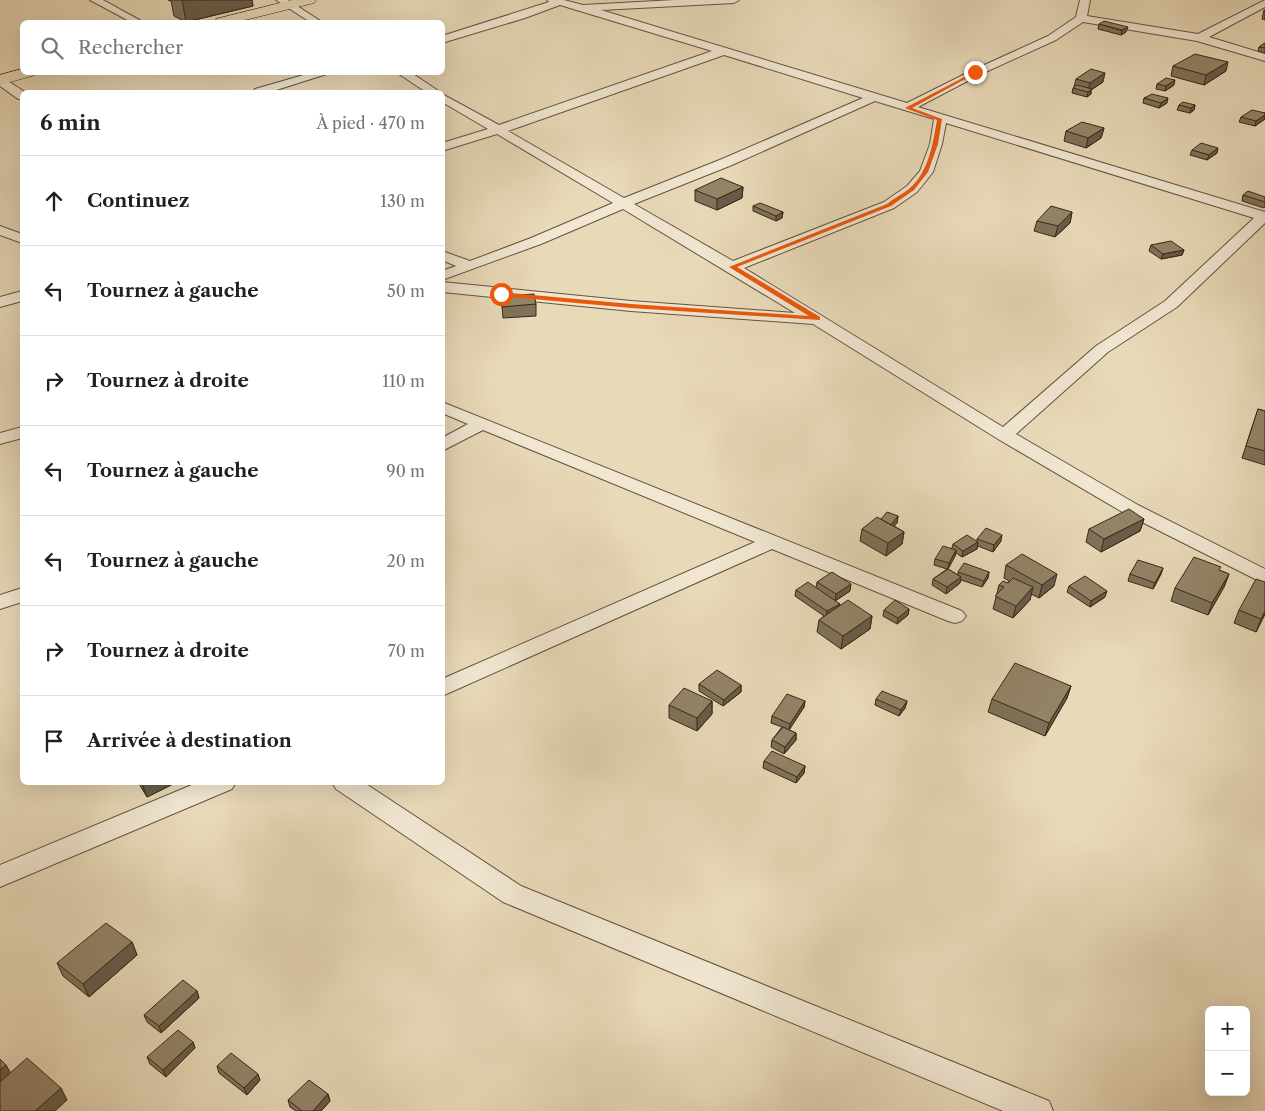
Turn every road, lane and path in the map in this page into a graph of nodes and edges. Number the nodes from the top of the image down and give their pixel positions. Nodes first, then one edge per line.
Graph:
1 (95, 0) edge
2 (308, 0) edge
3 (734, 0) edge
4 (1085, 0) edge
5 (555, 1) edge
6 (285, 2) edge
7 (1265, 3) edge
8 (583, 8) junction
9 (1081, 18) junction
10 (134, 20) edge
11 (227, 20) edge
12 (314, 20) edge
13 (1199, 38) junction
14 (445, 39) edge
15 (721, 52) junction
16 (1265, 58) edge
17 (20, 74) edge
18 (318, 75) edge
19 (406, 75) edge
20 (0, 80) edge
21 (266, 90) edge
22 (431, 90) edge
23 (20, 95) edge
24 (873, 98) junction
25 (445, 99) edge
26 (908, 108) junction
27 (940, 119) junction
28 (498, 130) junction
29 (445, 146) edge
30 (622, 204) junction
31 (1264, 217) edge
32 (0, 230) edge
33 (20, 238) edge
34 (445, 256) edge
35 (470, 266) junction
36 (732, 267) junction
37 (445, 275) edge
38 (445, 287) edge
39 (20, 297) edge
40 (0, 302) edge
41 (817, 319) junction
42 (445, 408) edge
43 (481, 424) junction
44 (20, 433) edge
45 (1004, 435) junction
46 (0, 439) edge
47 (445, 444) edge
48 (771, 542) junction
49 (1265, 577) edge
50 (20, 596) edge
51 (0, 602) edge
52 (955, 616) dead end
53 (445, 687) edge
54 (217, 785) edge
55 (348, 785) edge
56 (0, 876) edge
57 (1038, 1111) edge

1 - 10 street
2 - 6 main road
3 - 8 street
4 - 9 street
5 - 8 street
5 - 14 street
6 - 11 main road
6 - 12 street
7 - 13 street
8 - 15 street
9 - 13 street
9 - 26 street
13 - 16 street
15 - 24 street
15 - 28 street
17 - 20 main road
18 - 21 street
19 - 22 street
20 - 23 street
24 - 26 street
24 - 30 street
25 - 28 street
26 - 27 street
27 - 31 street
27 - 36 street
28 - 29 street
28 - 30 street
30 - 35 street
30 - 36 street
31 - 45 street
32 - 33 street
34 - 35 street
35 - 37 street
36 - 41 street
38 - 41 street
39 - 40 street
41 - 45 street
42 - 43 street
43 - 47 street
43 - 48 street
44 - 46 street
45 - 49 street
48 - 52 street
48 - 53 street
50 - 51 street
54 - 56 street
55 - 57 street

